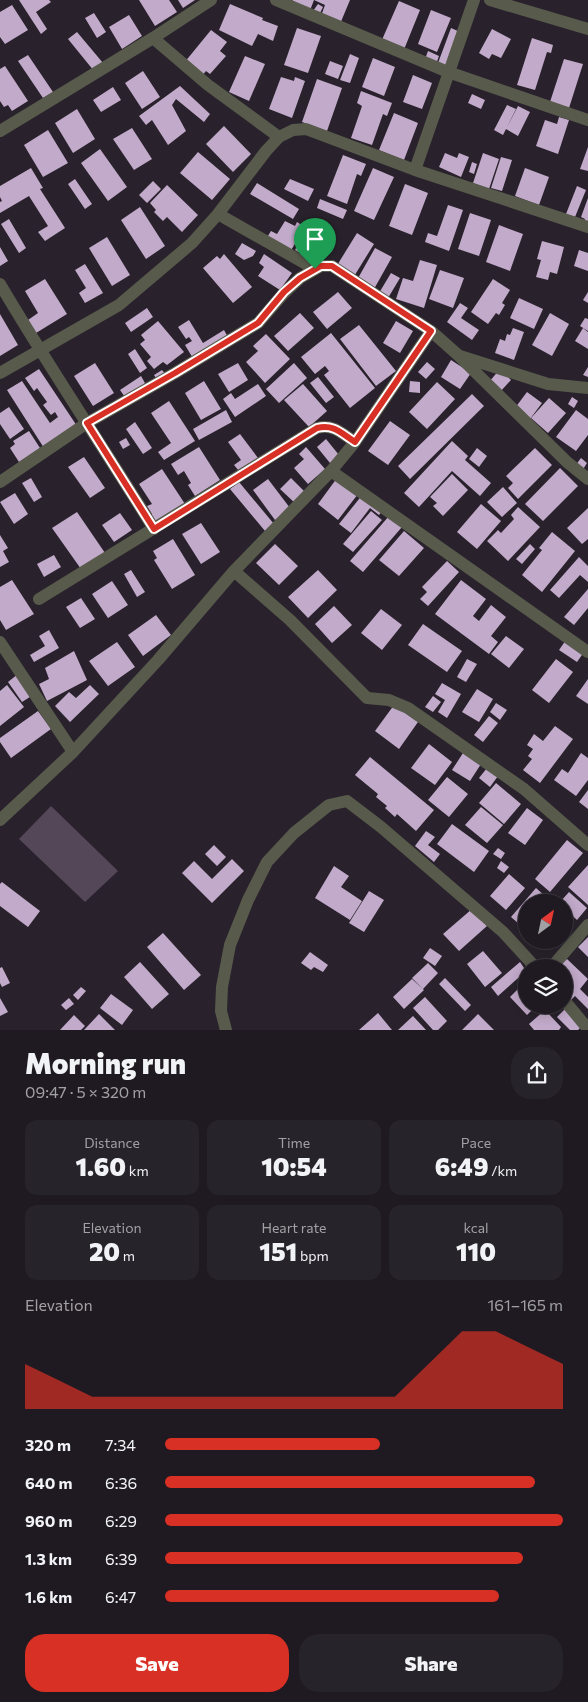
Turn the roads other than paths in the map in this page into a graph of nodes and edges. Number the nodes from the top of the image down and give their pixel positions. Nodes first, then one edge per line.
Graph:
1 (211, 0) edge
2 (276, 0) edge
3 (474, 0) edge
4 (490, 0) edge
5 (588, 29) edge
6 (153, 38) junction
7 (448, 72) junction
8 (588, 120) edge
9 (0, 131) edge
10 (280, 137) junction
11 (415, 170) junction
12 (218, 214) junction
13 (588, 226) edge
14 (315, 269) junction
15 (0, 284) edge
16 (431, 331) junction
17 (39, 350) junction
18 (458, 355) junction
19 (0, 373) edge
20 (588, 388) edge
21 (87, 423) junction
22 (355, 442) junction
23 (332, 471) junction
24 (588, 479) edge
25 (0, 482) edge
26 (154, 529) junction
27 (234, 571) junction
28 (39, 599) dead end
29 (0, 642) edge
30 (588, 652) edge
31 (73, 752) junction
32 (0, 820) edge
33 (588, 845) edge
34 (588, 925) edge
35 (528, 959) edge
36 (559, 959) edge
37 (573, 1011) edge
38 (588, 1029) edge
39 (226, 1030) edge

1 - 6 street
2 - 7 street
3 - 7 street
4 - 5 street
6 - 9 street
6 - 10 street
7 - 8 street
7 - 11 street
10 - 11 street
10 - 12 street
11 - 13 street
12 - 14 street
12 - 17 street
14 - 16 street
14 - 21 street
15 - 17 street
16 - 18 street
16 - 22 street
17 - 19 street
17 - 21 street
18 - 20 street
18 - 24 street
21 - 25 street
21 - 26 street
22 - 23 street
22 - 26 street
23 - 27 street
23 - 30 street
26 - 28 street
27 - 31 street
27 - 33 street
29 - 31 street
31 - 32 street
34 - 36 street
35 - 39 street
37 - 38 street

